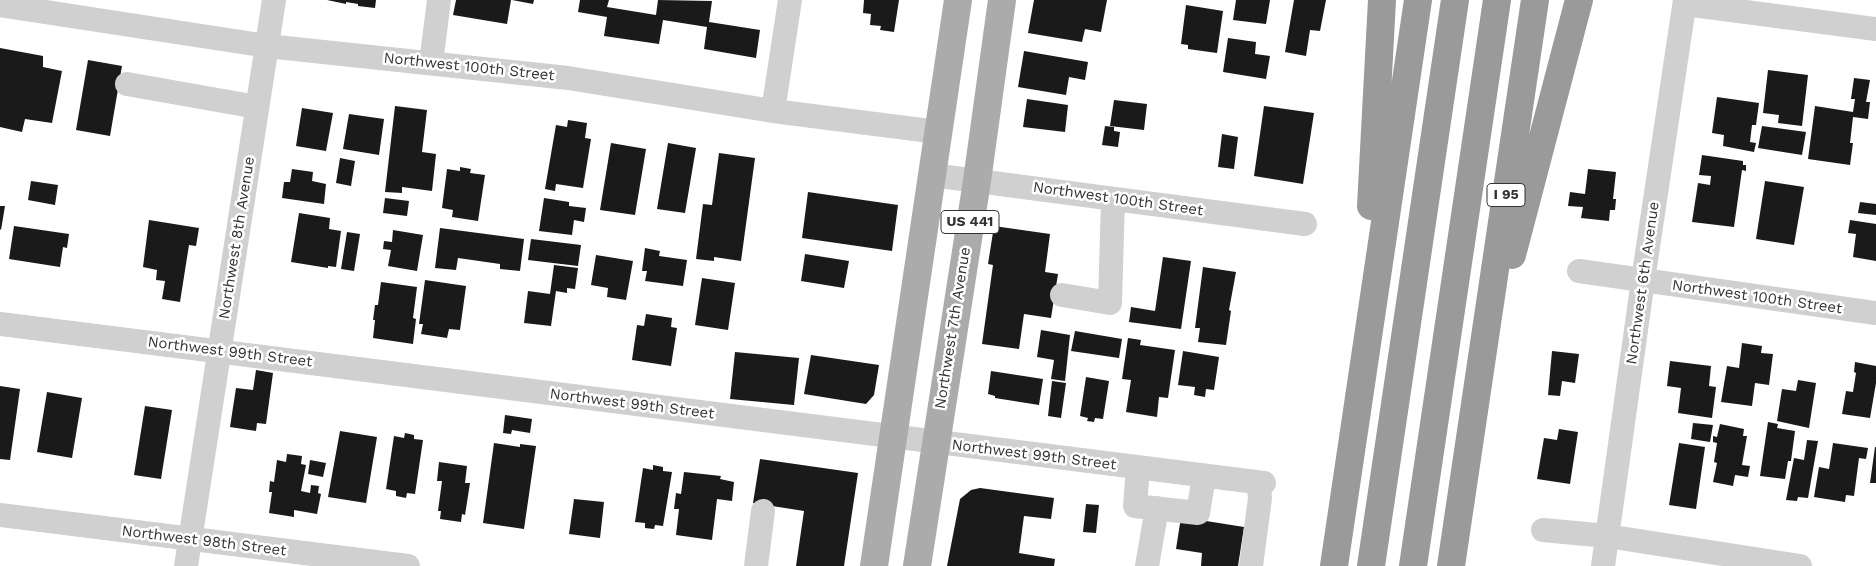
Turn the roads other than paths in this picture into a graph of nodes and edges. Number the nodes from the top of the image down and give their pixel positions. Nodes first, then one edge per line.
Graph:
1 (274, 0) edge
2 (439, 0) edge
3 (790, 0) edge
4 (958, 0) edge
5 (1002, 0) edge
6 (1382, 0) edge
7 (1418, 0) edge
8 (1455, 0) edge
9 (1497, 0) edge
10 (1535, 0) edge
11 (1579, 0) edge
12 (1685, 2) edge
13 (0, 5) edge
14 (1876, 29) edge
15 (267, 46) junction
16 (431, 63) junction
17 (127, 84) dead end
18 (257, 107) junction
19 (773, 110) junction
20 (938, 132) junction
21 (932, 175) junction
22 (977, 180) junction
23 (1113, 199) junction
24 (1305, 224) dead end
25 (1579, 271) dead end
26 (1643, 280) junction
27 (1062, 296) dead end
28 (1876, 313) edge
29 (0, 324) edge
30 (219, 351) junction
31 (1362, 374) junction
32 (1477, 390) junction
33 (892, 438) junction
34 (935, 443) junction
35 (1138, 468) junction
36 (1204, 476) junction
37 (1156, 508) junction
38 (762, 511) dead end
39 (0, 515) edge
40 (1543, 530) dead end
41 (1607, 536) junction
42 (190, 539) junction
43 (186, 566) edge
44 (408, 566) edge
45 (756, 566) edge
46 (874, 566) edge
47 (917, 566) edge
48 (1147, 566) edge
49 (1252, 566) edge
50 (1334, 566) edge
51 (1371, 566) edge
52 (1413, 566) edge
53 (1451, 566) edge
54 (1603, 566) edge
55 (1800, 566) edge

1 - 15 street, Northwest 8th Avenue
2 - 16 street
3 - 19 street
4 - 20 main road, US 441
5 - 22 main road, Northwest 7th Avenue / US 441
6 - 31 highway
7 - 31 highway
8 - 51 highway
9 - 52 highway
10 - 32 highway, I 95
11 - 32 highway
12 - 14 street
12 - 26 street, Northwest 6th Avenue
13 - 15 street, Northwest 100th Street
15 - 16 street, Northwest 100th Street
15 - 18 street, Northwest 8th Avenue
16 - 19 street, Northwest 100th Street
17 - 18 street
18 - 30 street, Northwest 8th Avenue
19 - 20 street, Northwest 100th Street
20 - 21 main road, US 441
21 - 22 street, Northwest 100th Street
21 - 33 main road, US 441
22 - 23 street, Northwest 100th Street
22 - 34 main road, Northwest 7th Avenue / US 441
23 - 24 street, Northwest 100th Street
23 - 27 street
25 - 26 street, Northwest 100th Street
26 - 28 street, Northwest 100th Street
26 - 41 street, Northwest 6th Avenue
29 - 30 street, Northwest 99th Street
30 - 33 street, Northwest 99th Street
30 - 42 street, Northwest 8th Avenue
31 - 50 highway
32 - 53 highway, I 95
33 - 34 street, Northwest 99th Street
33 - 46 main road, US 441
34 - 35 street, Northwest 99th Street
34 - 47 main road, Northwest 7th Avenue / US 441
35 - 36 street, Northwest 99th Street
35 - 37 street
36 - 37 street
36 - 49 street, Northwest 99th Street
37 - 48 street
38 - 45 street
39 - 42 street, Northwest 98th Street
40 - 41 street
41 - 54 street, Northwest 6th Avenue
41 - 55 street
42 - 43 street, Northwest 8th Avenue
42 - 44 street, Northwest 98th Street

